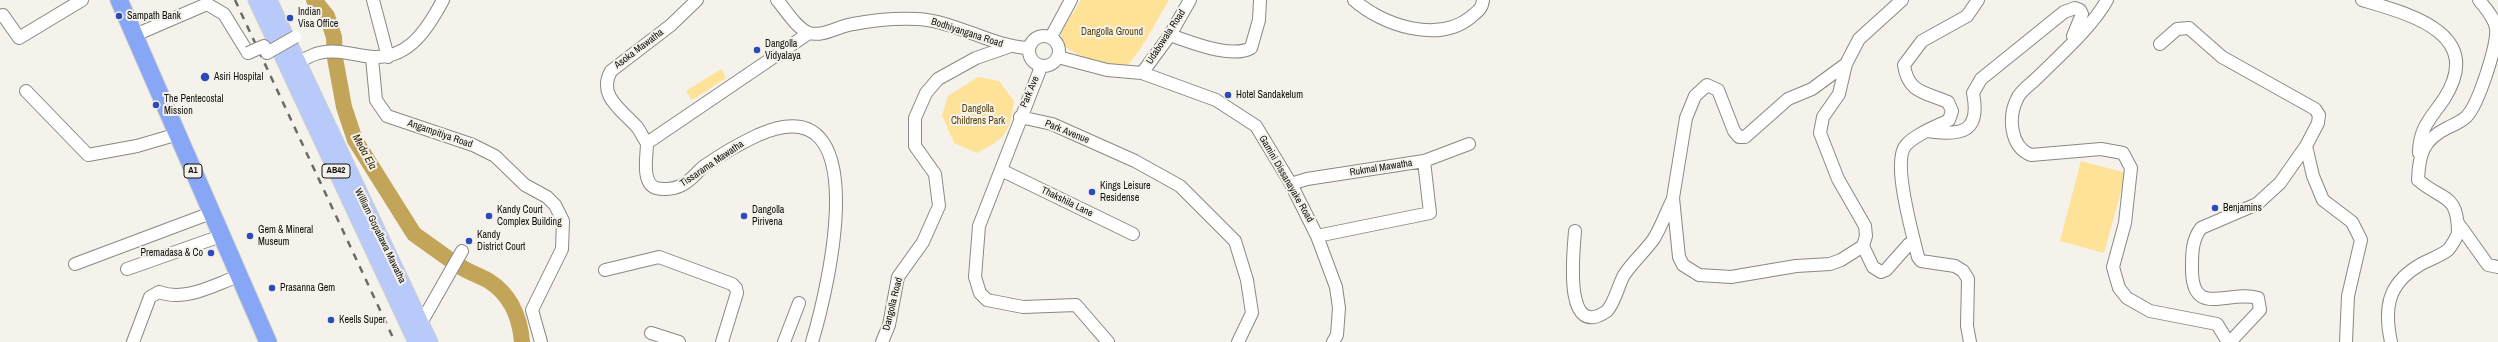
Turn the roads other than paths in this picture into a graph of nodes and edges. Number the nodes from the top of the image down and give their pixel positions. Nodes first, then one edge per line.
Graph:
1 (82, 0) edge
2 (119, 0) edge
3 (256, 0) edge
4 (269, 0) edge
5 (373, 0) edge
6 (443, 0) edge
7 (697, 0) edge
8 (777, 0) edge
9 (1071, 0) edge
10 (1190, 0) edge
11 (1260, 0) edge
12 (1354, 0) edge
13 (1483, 0) edge
14 (1902, 0) edge
15 (1978, 0) edge
16 (2108, 0) edge
17 (2362, 0) edge
18 (2479, 0) edge
19 (0, 16) edge
20 (809, 33) junction
21 (136, 35) junction
22 (1170, 35) junction
23 (295, 37) dead end
24 (1051, 37) junction
25 (2160, 44) dead end
26 (1008, 47) junction
27 (1028, 48) junction
28 (2067, 48) junction
29 (1058, 56) junction
30 (388, 57) junction
31 (372, 58) junction
32 (1846, 64) junction
33 (293, 65) junction
34 (1041, 66) junction
35 (1142, 73) junction
36 (26, 91) dead end
37 (1020, 117) junction
38 (1927, 130) junction
39 (178, 134) junction
40 (647, 143) junction
41 (1469, 144) dead end
42 (2306, 146) junction
43 (2418, 158) junction
44 (1424, 161) junction
45 (1002, 170) junction
46 (1291, 184) junction
47 (1673, 198) junction
48 (212, 213) junction
49 (2458, 223) junction
50 (1575, 230) dead end
51 (1132, 234) dead end
52 (221, 236) junction
53 (1317, 236) junction
54 (1914, 242) junction
55 (1863, 246) junction
56 (462, 252) dead end
57 (75, 264) dead end
58 (2498, 267) edge
59 (127, 269) dead end
60 (605, 270) dead end
61 (239, 276) junction
62 (799, 303) dead end
63 (421, 323) junction
64 (651, 333) dead end
65 (133, 342) edge
66 (268, 342) edge
67 (416, 342) edge
68 (430, 342) edge
69 (541, 342) edge
70 (679, 342) edge
71 (722, 342) edge
72 (784, 342) edge
73 (812, 342) edge
74 (882, 342) edge
75 (1108, 342) edge
76 (1238, 342) edge
77 (1333, 342) edge
78 (1970, 342) edge
79 (2229, 342) edge
80 (2346, 342) edge
81 (2391, 342) edge

1 - 19 street
2 - 21 highway, A1
3 - 33 main road, William Gopallawa Mawatha / AB42
4 - 33 main road, William Gopallawa Mawatha / AB42
5 - 30 street
6 - 30 street
7 - 40 street, Asoka Mawatha
8 - 20 street
9 - 24 street
10 - 22 street, Udabowala Road
11 - 22 street
12 - 13 street
14 - 32 street
15 - 38 street
16 - 28 street
17 - 43 street
18 - 43 street
20 - 26 street, Bodhiyangana Road
20 - 40 street
21 - 23 street, bridge
21 - 39 highway, A1
22 - 35 street, Udabowala Road
24 - 27 street
24 - 29 street
25 - 42 street
26 - 27 street, Bodhiyangana Road
26 - 74 street, Dangolla Road
27 - 34 street
28 - 38 street
28 - 79 street
29 - 34 street
29 - 35 street, Gamini Dissanayake Road
30 - 31 street
31 - 33 street
31 - 69 street, Angampitiya Road
32 - 47 street
32 - 55 street
33 - 63 main road, William Gopallawa Mawatha / AB42
33 - 67 main road, William Gopallawa Mawatha / AB42
34 - 37 street, Park Ave
35 - 46 street, Gamini Dissanayake Road
36 - 39 street
37 - 45 street
37 - 76 street, Park Avenue
38 - 54 street
39 - 48 highway, A1
40 - 73 street, Tissarama Mawatha
41 - 44 street, Rukmal Mawatha
42 - 79 street
42 - 80 street
43 - 49 street
44 - 46 street, Rukmal Mawatha
44 - 53 street
45 - 51 street, Thakshila Lane
45 - 75 street
46 - 53 street, Gamini Dissanayake Road
47 - 50 street
47 - 55 street
48 - 52 highway, A1
48 - 57 street
49 - 58 street
49 - 81 street
52 - 59 street
52 - 61 highway, A1
53 - 77 street, Gamini Dissanayake Road
54 - 55 street
54 - 78 street
56 - 63 street
60 - 71 street
61 - 65 street
61 - 66 highway, A1
62 - 72 street
63 - 68 main road, William Gopallawa Mawatha / AB42
64 - 70 street

